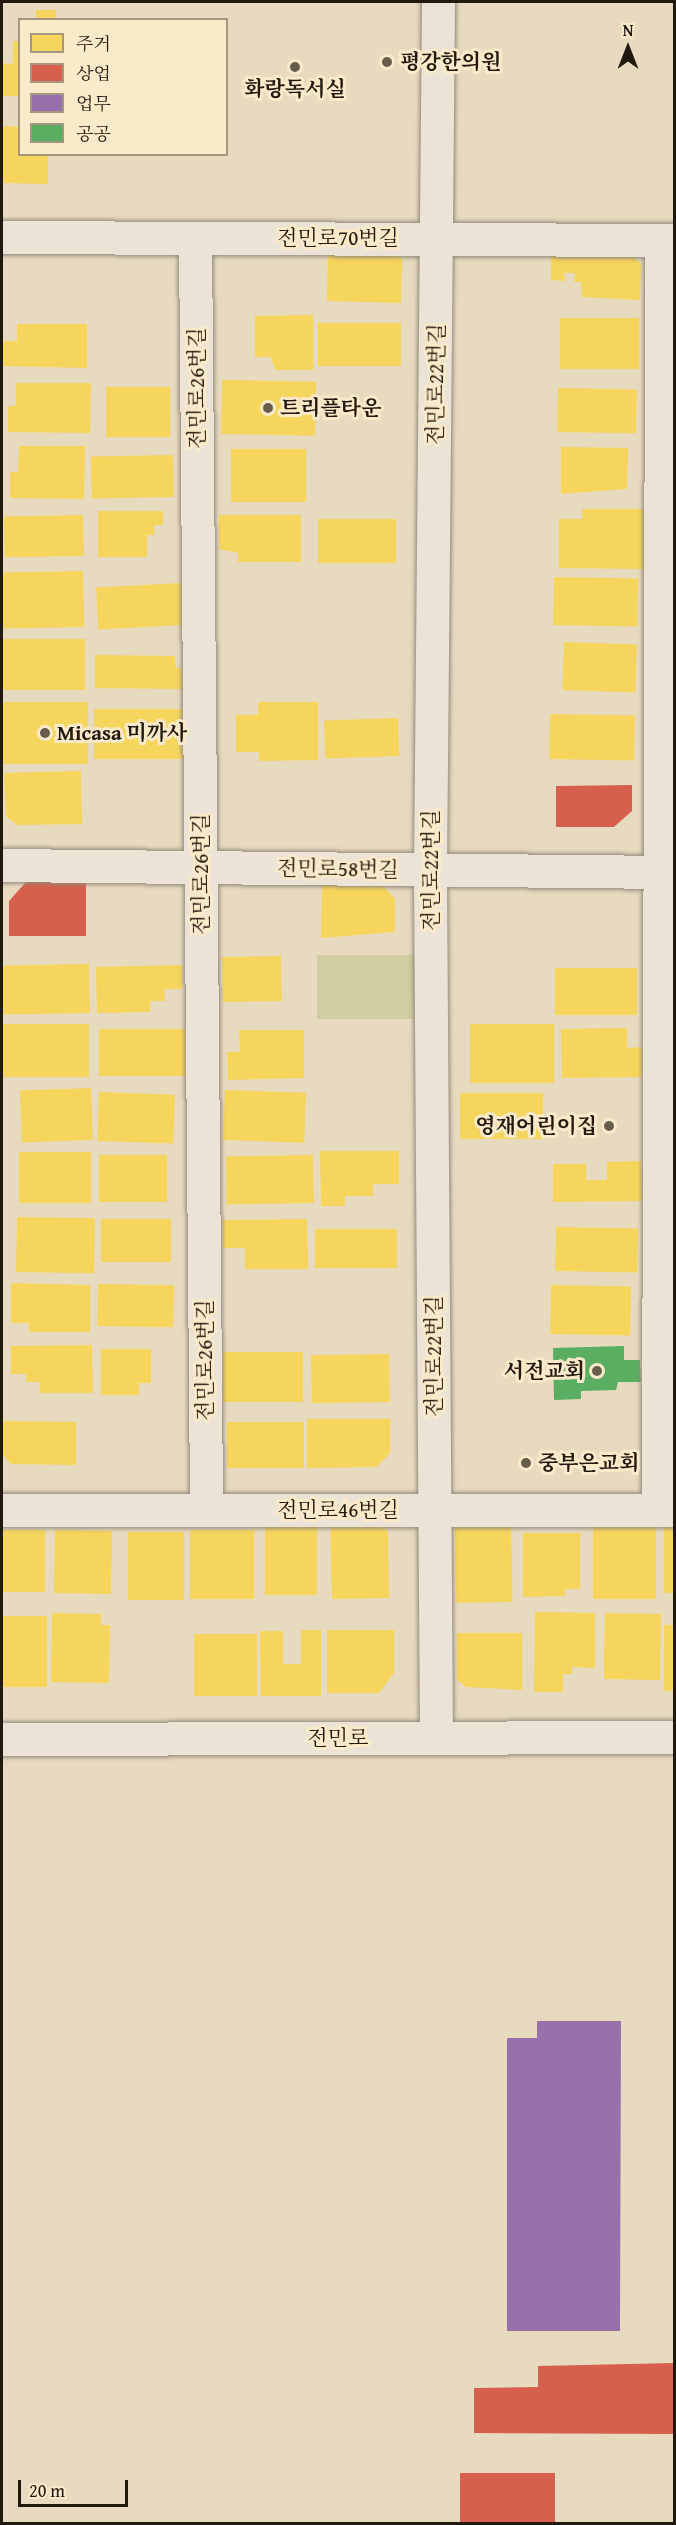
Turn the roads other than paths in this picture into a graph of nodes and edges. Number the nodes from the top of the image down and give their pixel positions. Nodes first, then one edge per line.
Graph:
1 (438, 2) edge
2 (2, 237) edge
3 (195, 238) junction
4 (437, 239) junction
5 (668, 240) edge
6 (667, 546) edge
7 (2, 865) edge
8 (201, 867) junction
9 (430, 870) junction
10 (667, 872) edge
11 (2, 1510) edge
12 (206, 1510) junction
13 (436, 1510) junction
14 (666, 1510) edge
15 (675, 1737) edge
16 (436, 1738) junction
17 (2, 1739) edge

1 - 4 street, 전민로22번길
2 - 3 street, 전민로70번길
3 - 4 street, 전민로70번길
3 - 8 street, 전민로26번길
4 - 5 street, 전민로70번길
4 - 9 street, 전민로22번길
5 - 6 street
6 - 10 street
7 - 8 street, 전민로58번길
8 - 9 street, 전민로58번길
8 - 12 street, 전민로26번길
9 - 10 street, 전민로58번길
9 - 13 street, 전민로22번길
10 - 14 street
11 - 12 street, 전민로46번길
12 - 13 street, 전민로46번길
13 - 14 street, 전민로46번길
13 - 16 street, 전민로22번길
15 - 16 street, 전민로
16 - 17 street, 전민로

